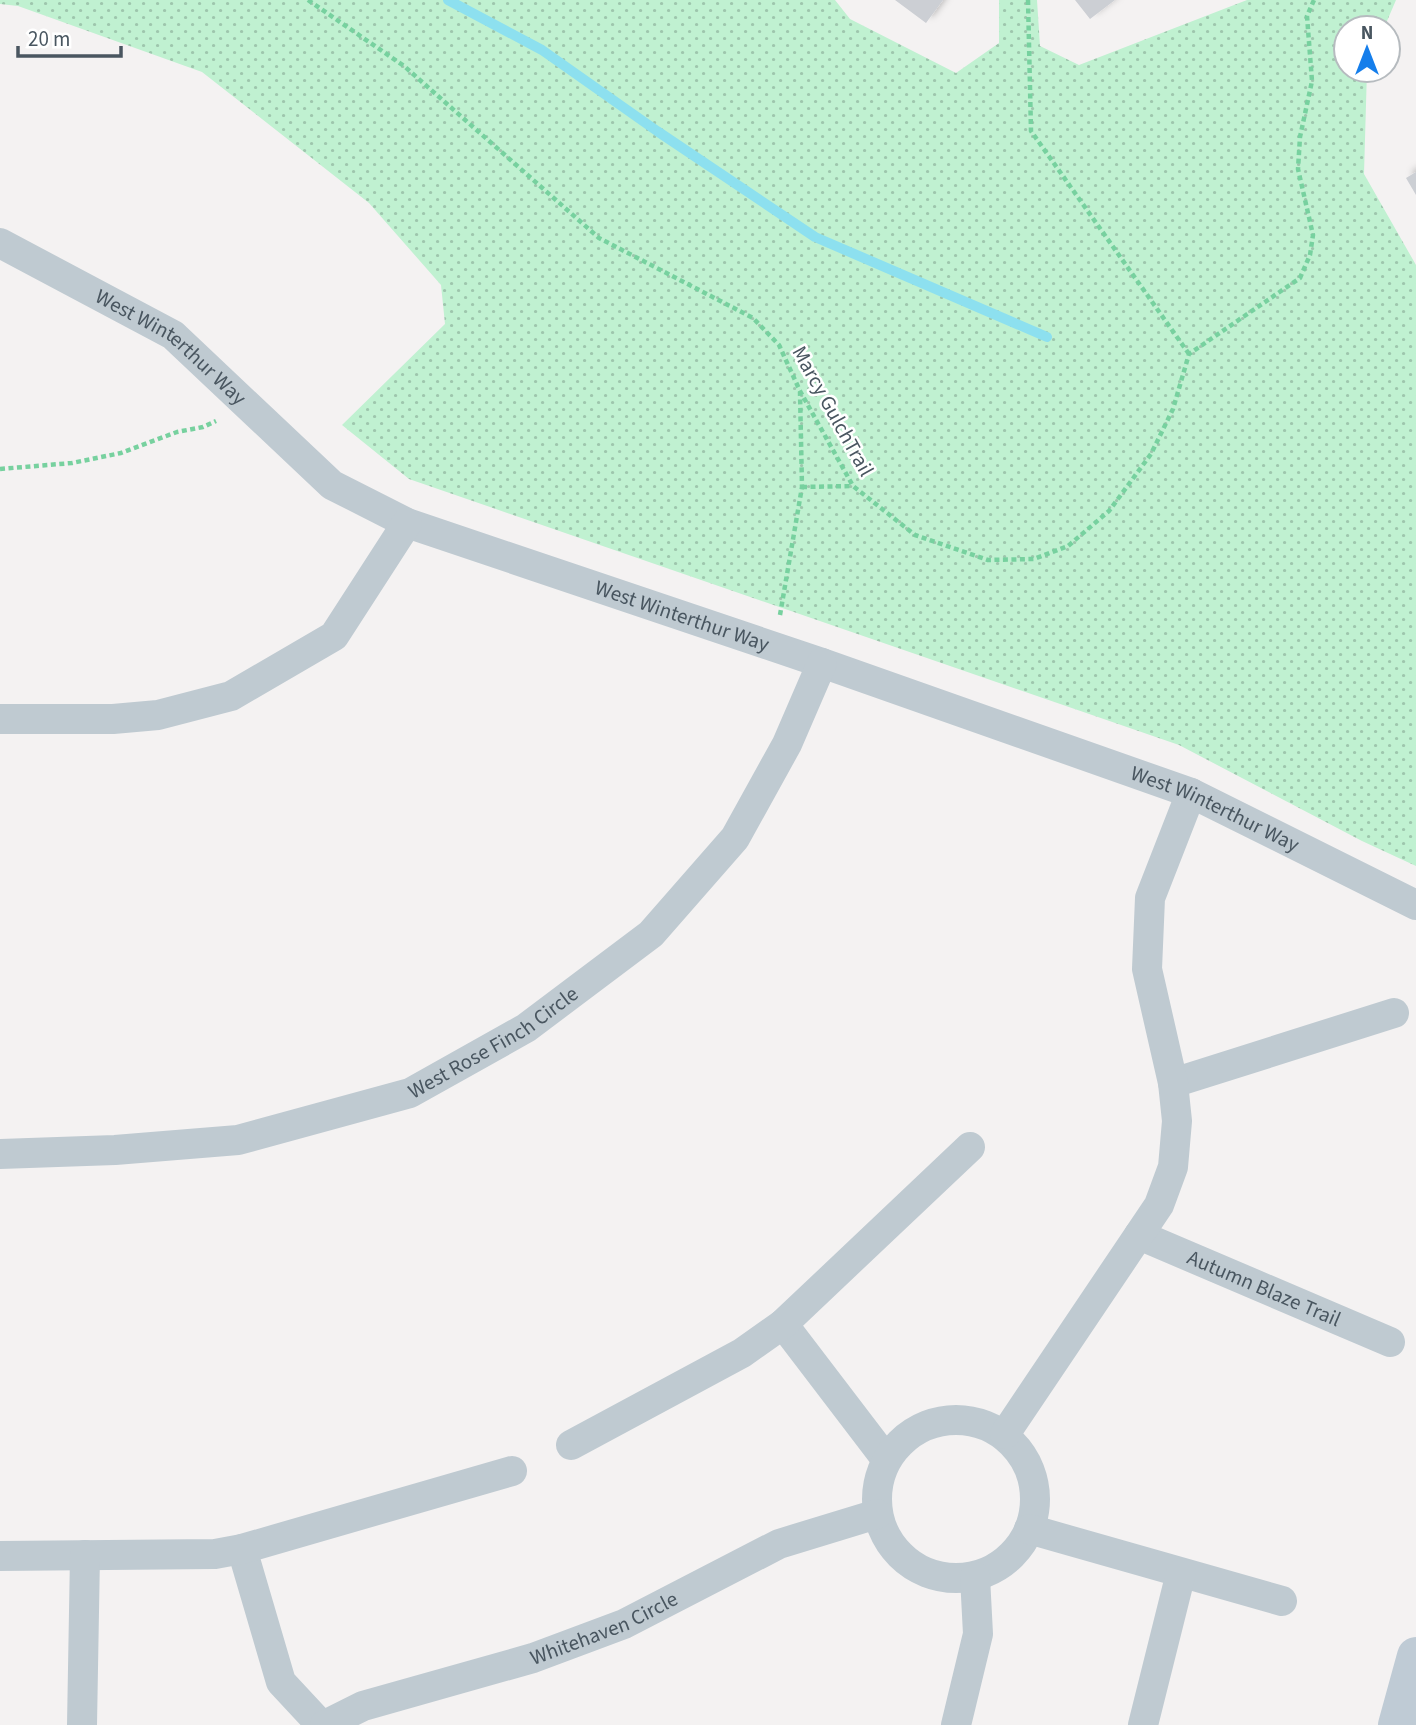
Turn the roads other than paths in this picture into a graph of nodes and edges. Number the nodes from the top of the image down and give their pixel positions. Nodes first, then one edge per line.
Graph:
1 (0, 243) edge
2 (407, 523) junction
3 (822, 663) junction
4 (0, 719) edge
5 (1191, 793) junction
6 (1416, 905) edge
7 (1394, 1013) dead end
8 (1173, 1083) junction
9 (970, 1147) dead end
10 (0, 1154) edge
11 (1139, 1235) junction
12 (783, 1324) junction
13 (1390, 1342) dead end
14 (1005, 1434) junction
15 (571, 1445) dead end
16 (886, 1459) junction
17 (512, 1471) dead end
18 (877, 1514) junction
19 (1029, 1529) junction
20 (242, 1549) junction
21 (85, 1555) junction
22 (0, 1556) edge
23 (1181, 1573) junction
24 (975, 1577) junction
25 (1282, 1601) dead end
26 (1416, 1656) edge
27 (82, 1725) edge
28 (323, 1725) edge
29 (956, 1725) edge
30 (1143, 1725) edge
31 (1398, 1725) edge

1 - 2 street, West Winterthur Way
2 - 3 street, West Winterthur Way
2 - 4 street
3 - 5 street, West Winterthur Way
3 - 10 street, West Rose Finch Circle
5 - 6 street, West Winterthur Way
5 - 8 street
7 - 8 street
8 - 11 street
9 - 12 street
11 - 13 street, Autumn Blaze Trail
11 - 14 street
12 - 15 street
12 - 16 street
14 - 16 street
14 - 19 street
16 - 18 street
17 - 20 street
18 - 24 street
18 - 28 street, Whitehaven Circle
19 - 23 street
19 - 24 street
20 - 21 street
20 - 28 street, Whitehaven Circle
21 - 22 street
21 - 27 street
23 - 25 street
23 - 30 street
24 - 29 street
26 - 31 main road

